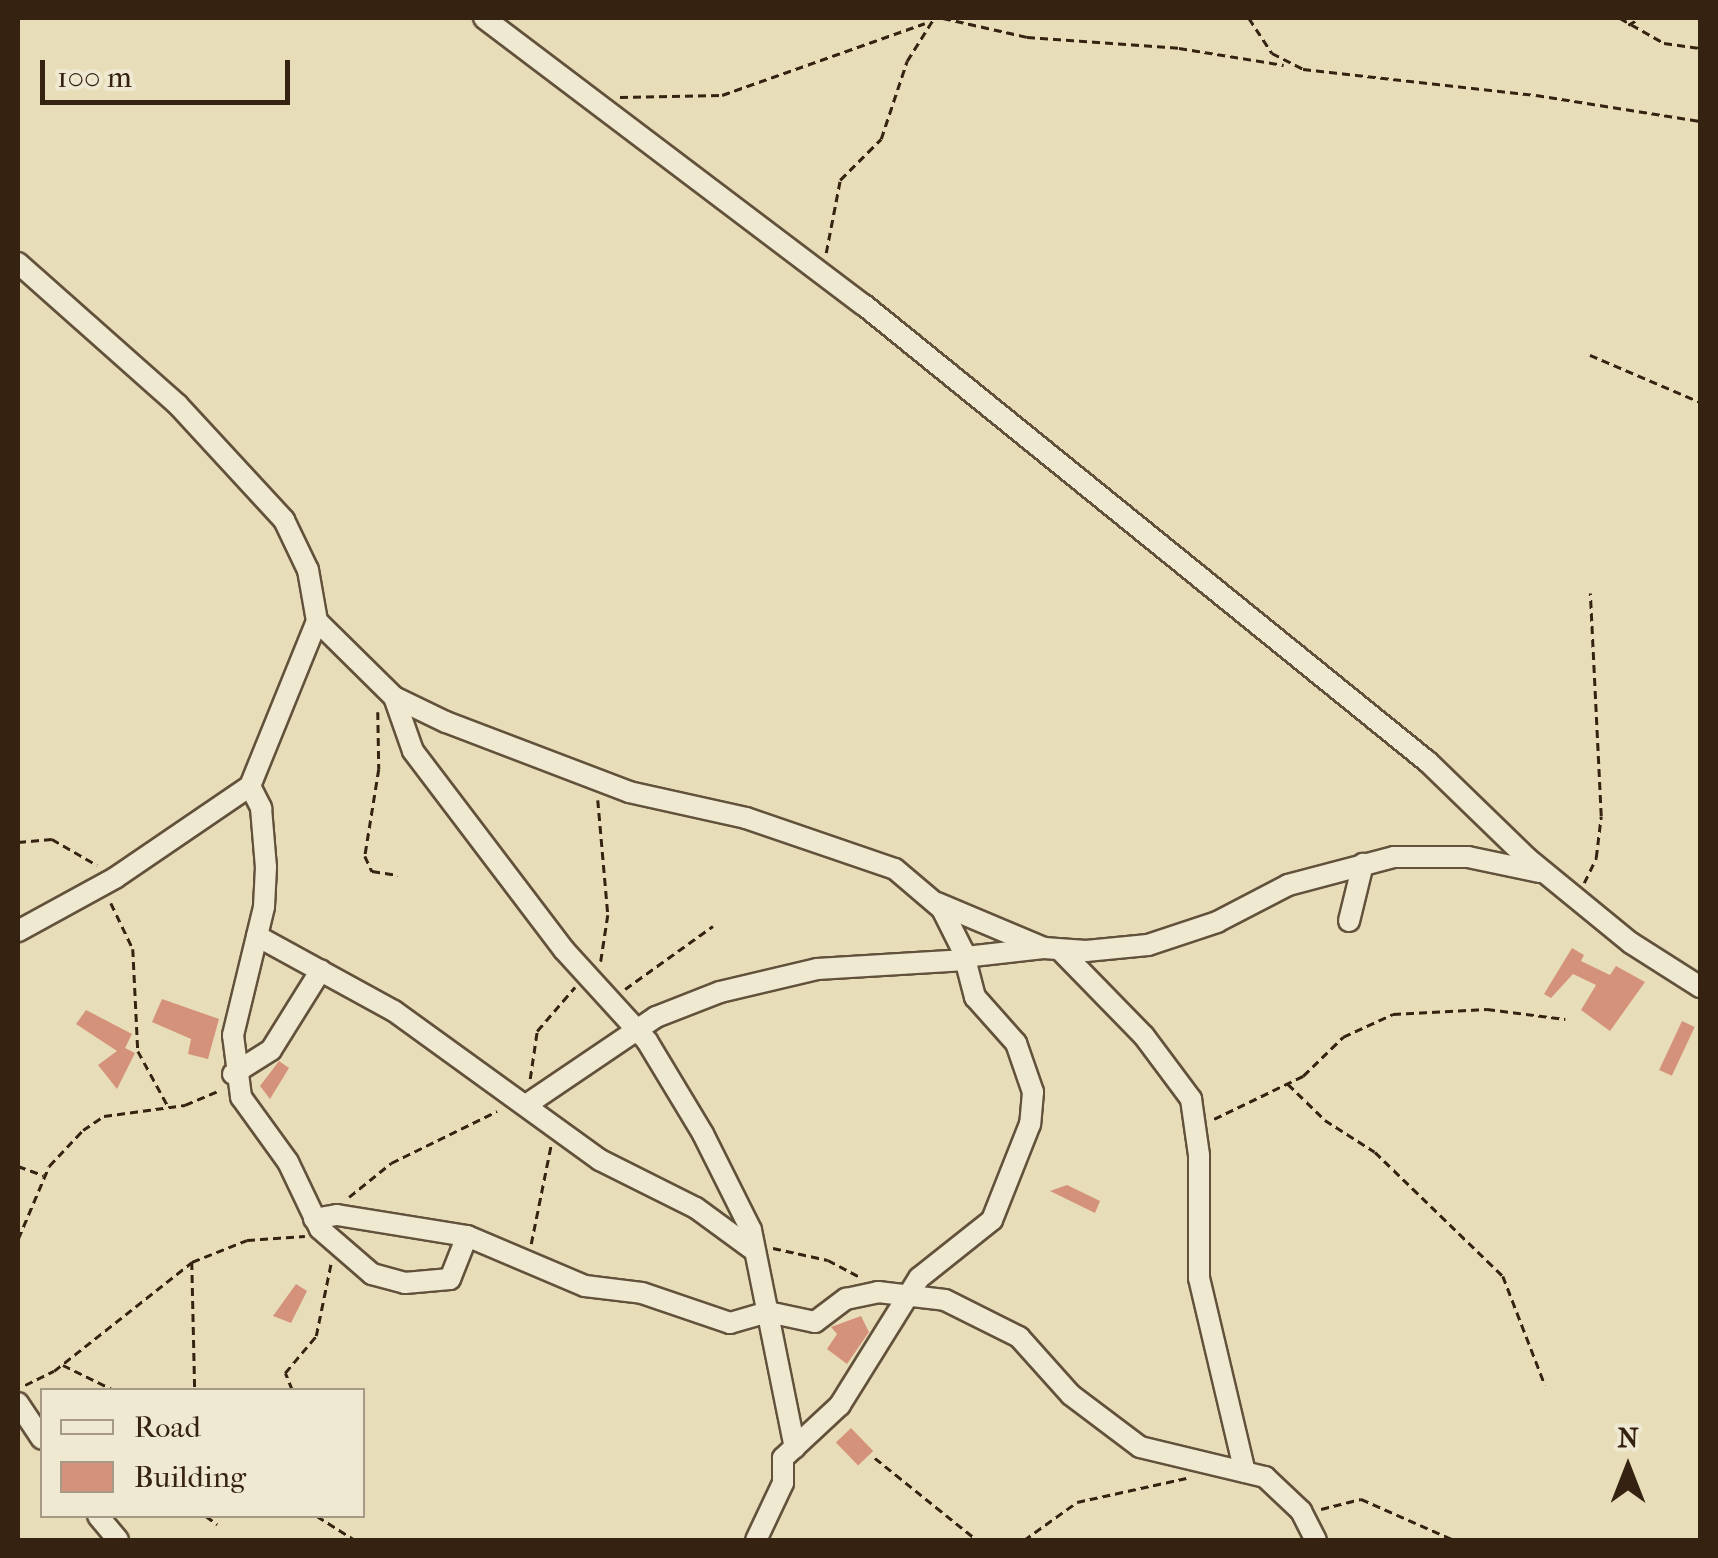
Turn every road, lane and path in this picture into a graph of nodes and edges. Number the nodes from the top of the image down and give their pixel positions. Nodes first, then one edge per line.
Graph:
1 (484, 18) edge
2 (934, 18) edge
3 (943, 18) edge
4 (1249, 18) edge
5 (1620, 18) edge
6 (1640, 18) edge
7 (925, 24) junction
8 (1628, 24) junction
9 (1700, 48) edge
10 (1290, 66) junction
11 (588, 98) junction
12 (1700, 122) edge
13 (18, 263) edge
14 (822, 274) junction
15 (1590, 354) dead end
16 (1700, 402) edge
17 (1590, 593) dead end
18 (318, 621) junction
19 (374, 677) junction
20 (394, 697) junction
21 (595, 779) junction
22 (250, 786) junction
23 (18, 842) edge
24 (1363, 864) junction
25 (398, 875) dead end
26 (1550, 875) junction
27 (106, 881) junction
28 (1578, 896) junction
29 (936, 902) junction
30 (1350, 921) dead end
31 (714, 926) dead end
32 (18, 931) edge
33 (257, 936) junction
34 (1053, 950) junction
35 (965, 958) junction
36 (321, 970) junction
37 (1700, 987) edge
38 (599, 991) junction
39 (1565, 1019) dead end
40 (638, 1028) junction
41 (234, 1079) junction
42 (1288, 1084) junction
43 (527, 1102) junction
44 (168, 1107) junction
45 (557, 1124) junction
46 (1197, 1128) junction
47 (18, 1166) edge
48 (45, 1175) junction
49 (322, 1221) junction
50 (467, 1236) junction
51 (18, 1239) edge
52 (335, 1244) junction
53 (752, 1247) junction
54 (520, 1261) junction
55 (192, 1262) junction
56 (878, 1292) junction
57 (906, 1293) junction
58 (768, 1312) junction
59 (62, 1364) junction
60 (1545, 1385) dead end
61 (18, 1387) edge
62 (110, 1388) edge
63 (195, 1388) edge
64 (291, 1388) edge
65 (18, 1403) edge
66 (40, 1436) edge
67 (795, 1448) junction
68 (875, 1458) dead end
69 (1214, 1467) junction
70 (1245, 1472) junction
71 (1300, 1511) junction
72 (100, 1518) edge
73 (208, 1518) edge
74 (320, 1518) edge
75 (216, 1524) dead end
76 (118, 1540) edge
77 (355, 1540) edge
78 (756, 1540) edge
79 (978, 1540) edge
80 (1024, 1540) edge
81 (1316, 1540) edge
82 (1454, 1540) edge

1 - 11 street
2 - 7 path
3 - 10 path
4 - 10 path
5 - 8 path
6 - 8 path
7 - 11 path
7 - 14 path
8 - 9 path
10 - 12 path
11 - 14 street
13 - 18 street
14 - 26 street
15 - 16 path
17 - 28 path
18 - 19 street
18 - 22 street
19 - 20 street
19 - 25 path
20 - 21 street
20 - 38 street
21 - 29 street
21 - 38 path
22 - 27 street
22 - 33 street
23 - 27 path
24 - 26 street
24 - 30 street
24 - 34 street
26 - 28 street
27 - 32 street
27 - 44 path
28 - 37 street
29 - 34 street
29 - 35 street
31 - 38 path
33 - 36 street
33 - 41 street
34 - 35 street
34 - 46 street
35 - 40 street
35 - 57 street
36 - 41 street
36 - 43 street
38 - 40 street
38 - 43 path
39 - 42 path
40 - 43 street
40 - 53 street
41 - 44 path
41 - 49 street
42 - 46 path
42 - 60 path
43 - 45 street
43 - 49 path
44 - 48 path
45 - 53 street
45 - 54 path
46 - 70 street
47 - 48 path
48 - 51 path
49 - 50 street
49 - 52 street
49 - 55 path
50 - 52 street
50 - 54 street
52 - 64 path
53 - 56 path
53 - 58 street
54 - 58 street
55 - 59 path
55 - 63 path
56 - 57 street
56 - 58 street
57 - 67 street
57 - 69 street
58 - 67 street
59 - 61 path
59 - 62 path
65 - 66 street
67 - 78 street
68 - 79 path
69 - 70 street
69 - 80 path
70 - 71 street
71 - 81 street
71 - 82 path
72 - 76 street
73 - 75 path
74 - 77 path

